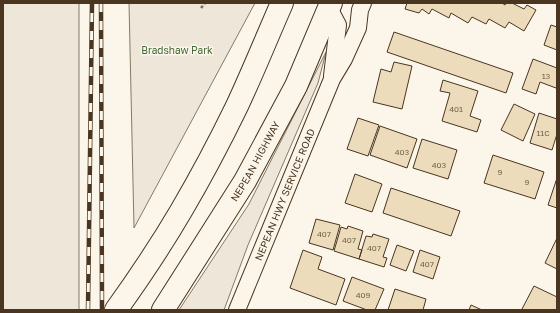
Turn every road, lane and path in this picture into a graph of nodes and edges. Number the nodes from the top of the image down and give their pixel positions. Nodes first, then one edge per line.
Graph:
1 (205, 3) edge
2 (282, 3) edge
3 (363, 3) edge
4 (330, 5) edge
5 (201, 8) dead end
6 (332, 79) junction
7 (116, 310) edge
8 (163, 310) edge
9 (237, 310) edge

1 - 5 path
2 - 7 highway
3 - 6 street, NEPEAN HWY SERVICE ROAD
4 - 6 street, NEPEAN HWY SERVICE ROAD
4 - 8 highway, NEPEAN HIGHWAY
6 - 9 street, NEPEAN HWY SERVICE ROAD

